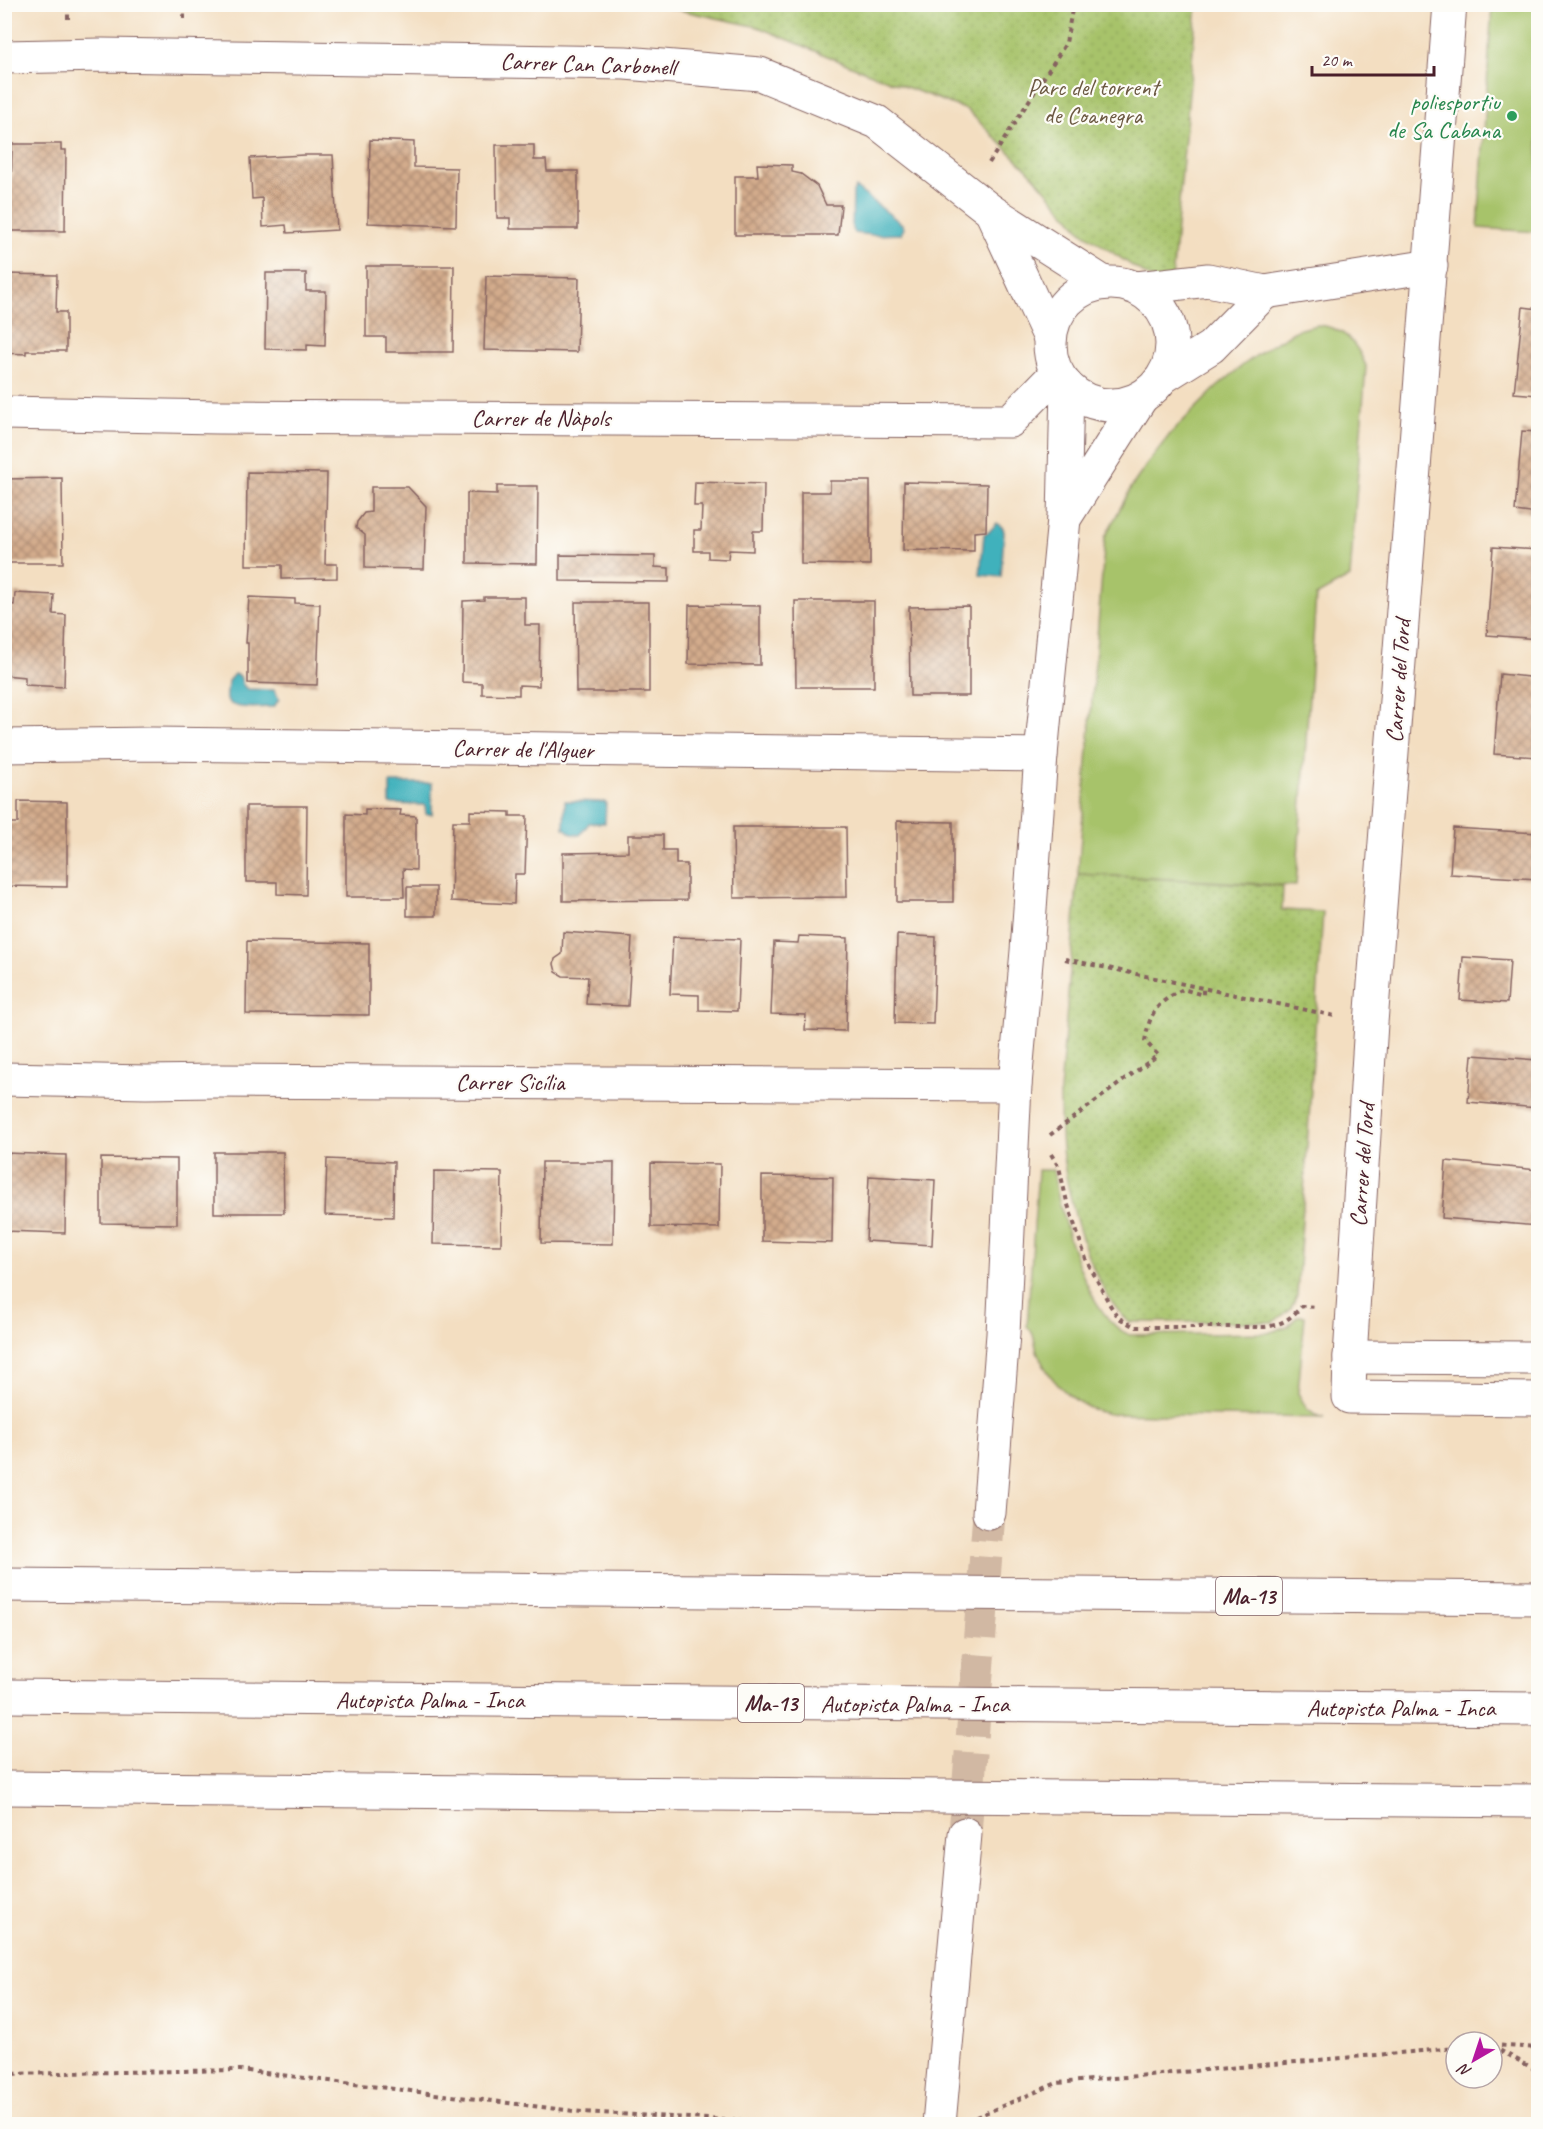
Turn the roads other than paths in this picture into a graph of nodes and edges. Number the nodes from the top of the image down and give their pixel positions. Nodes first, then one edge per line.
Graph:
1 (1450, 4) edge
2 (4, 57) edge
3 (980, 202) junction
4 (1431, 266) junction
5 (1104, 283) junction
6 (1137, 288) junction
7 (1265, 292) junction
8 (1050, 338) junction
9 (1062, 379) junction
10 (1152, 388) junction
11 (4, 413) edge
12 (1064, 519) junction
13 (4, 746) edge
14 (1041, 755) junction
15 (4, 1079) edge
16 (1015, 1085) junction
17 (1350, 1357) junction
18 (1539, 1358) edge
19 (1539, 1399) edge
20 (989, 1513) tunnel mouth
21 (4, 1585) edge
22 (1539, 1598) edge
23 (4, 1696) edge
24 (1539, 1709) edge
25 (4, 1788) edge
26 (1539, 1801) edge
27 (965, 1834) tunnel mouth
28 (954, 2122) edge

1 - 4 main road, Carrer del Tord
2 - 3 main road, Carrer Can Carbonell
3 - 5 main road
3 - 8 main road, Carrer Can Carbonell
4 - 7 main road
4 - 17 main road, Carrer del Tord
5 - 6 main road
5 - 8 main road
6 - 7 main road
6 - 10 main road
7 - 10 main road
8 - 9 main road
9 - 10 main road
9 - 11 main road, Carrer de Nàpols
9 - 12 main road
10 - 12 main road
12 - 14 main road
13 - 14 main road, Carrer de l'Alguer
14 - 16 main road
15 - 16 main road, Carrer Sicília
16 - 20 main road
17 - 18 main road
17 - 19 main road, Carrer del Tord
21 - 22 main road, Ma-13
23 - 24 main road, Autopista Palma - Inca / Ma-13
25 - 26 main road
27 - 28 main road

